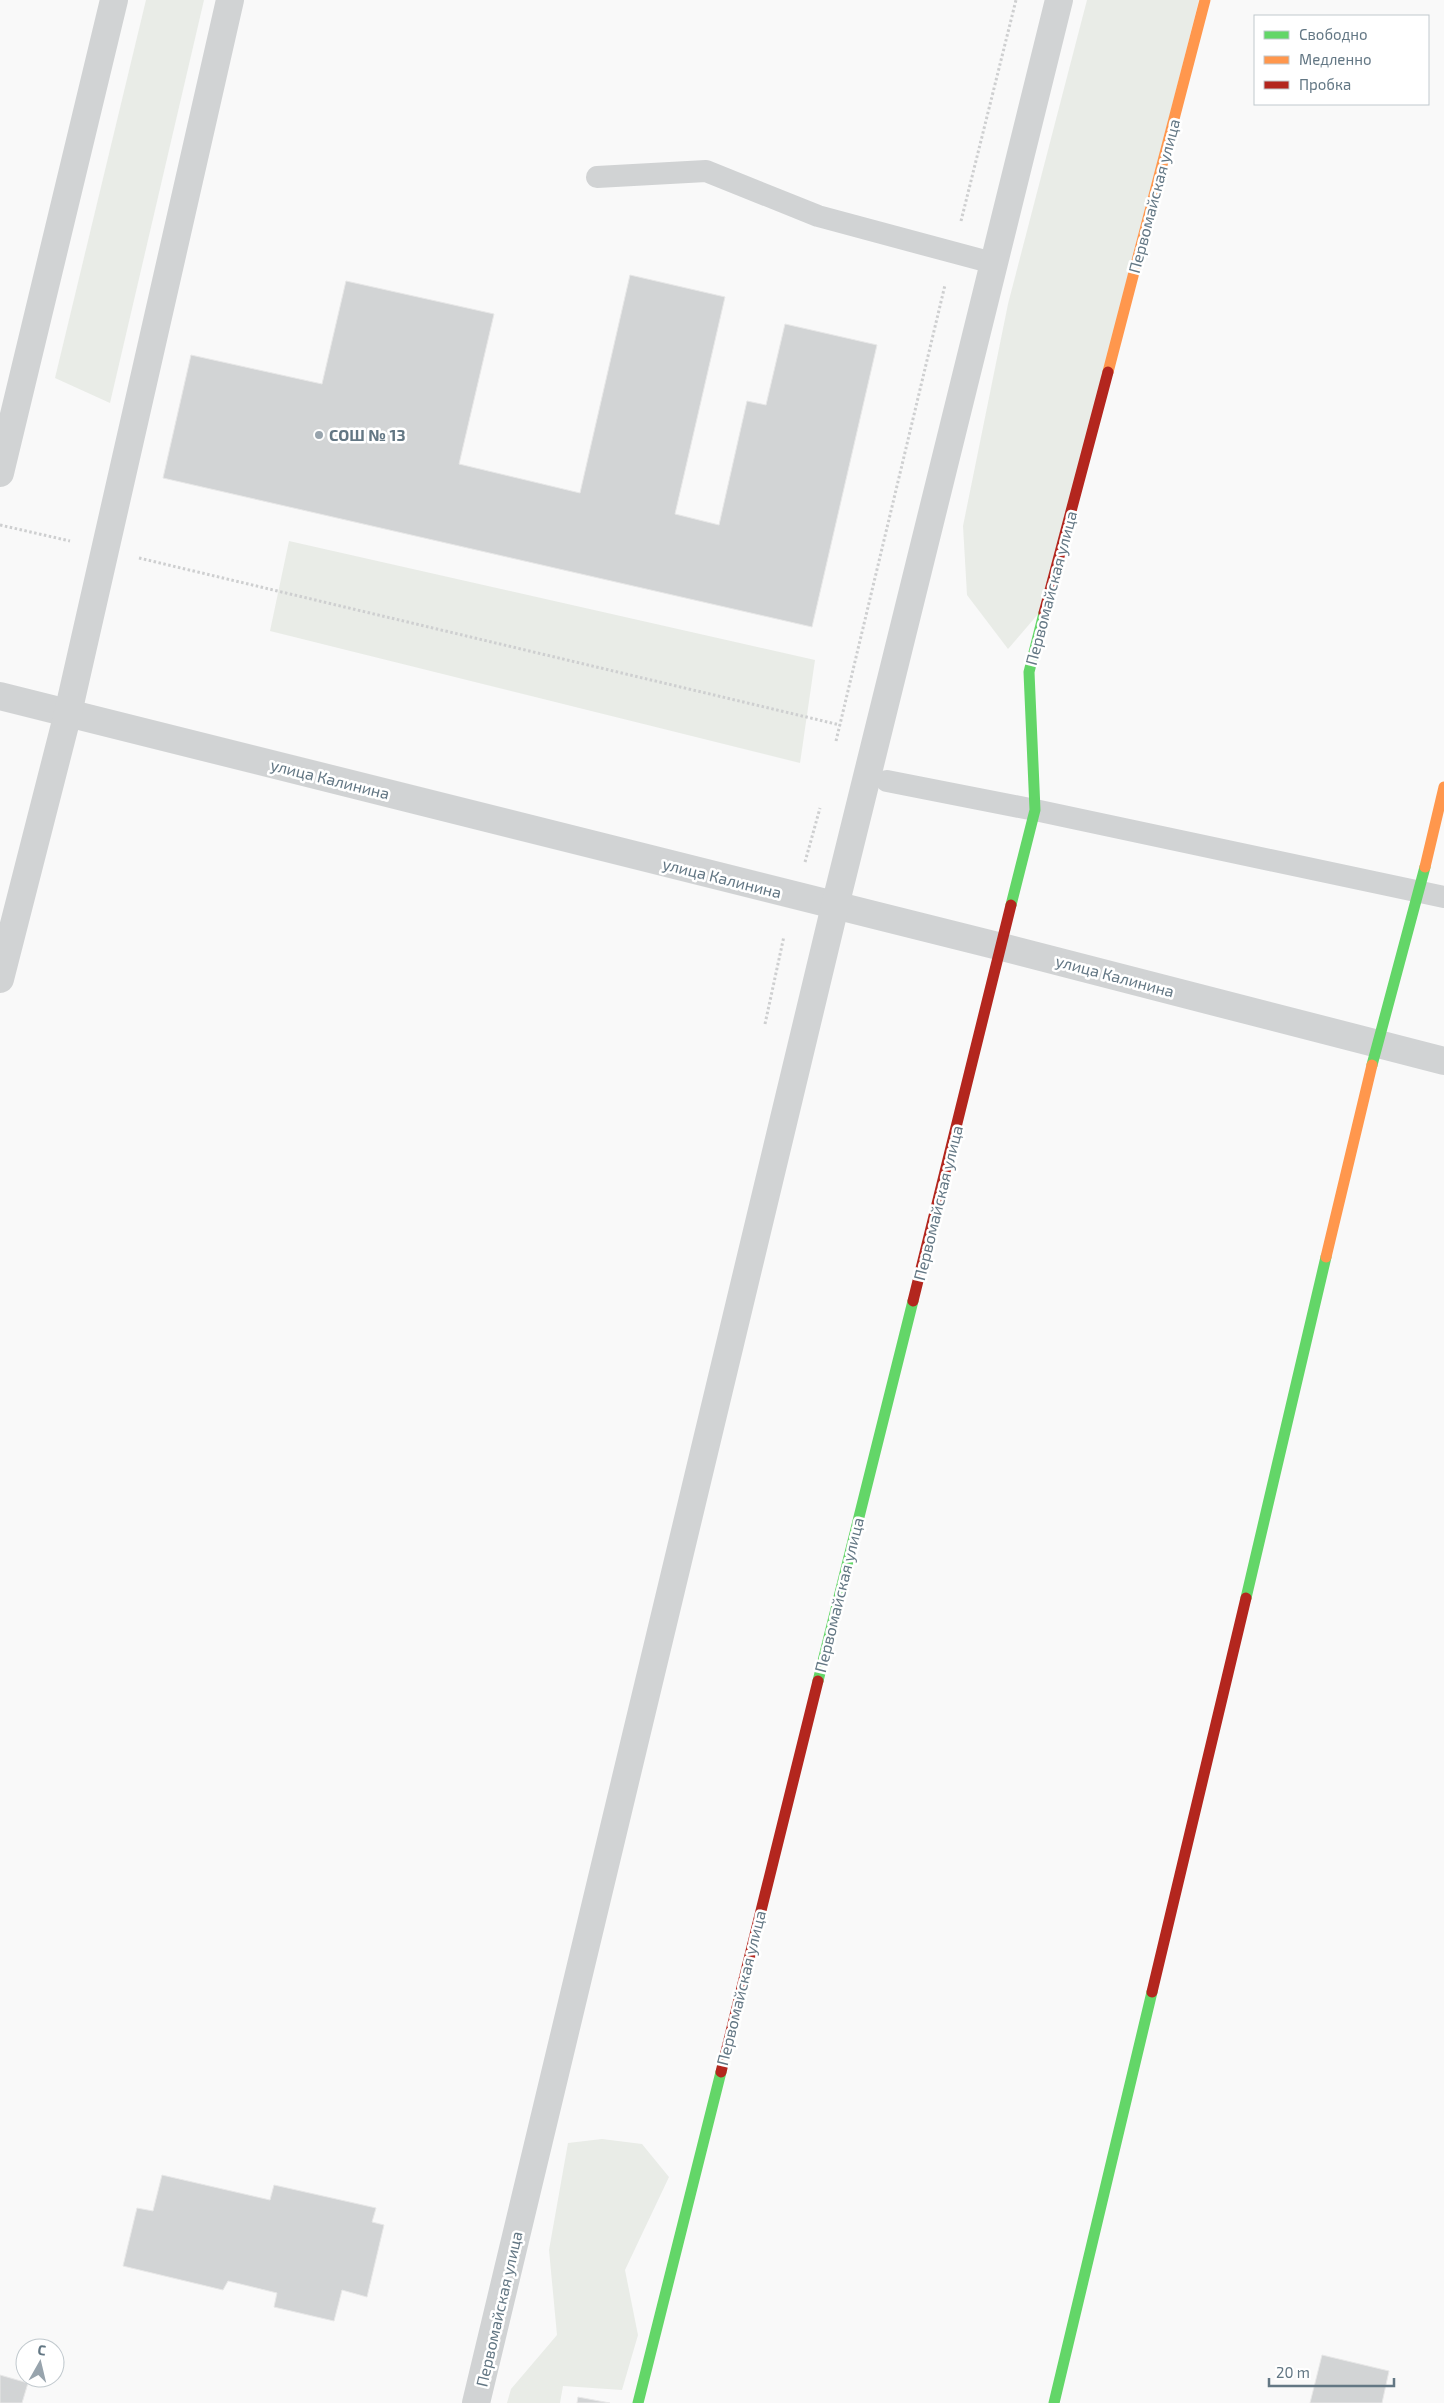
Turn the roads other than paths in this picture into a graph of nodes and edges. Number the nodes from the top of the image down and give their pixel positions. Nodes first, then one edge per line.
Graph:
1 (114, 0) edge
2 (230, 0) edge
3 (1059, 0) edge
4 (1205, 0) edge
5 (597, 177) dead end
6 (993, 263) junction
7 (0, 473) edge
8 (0, 696) edge
9 (68, 713) junction
10 (886, 781) dead end
11 (1444, 787) edge
12 (1036, 810) junction
13 (1420, 892) junction
14 (1444, 898) edge
15 (835, 906) junction
16 (1002, 947) junction
17 (0, 979) edge
18 (1377, 1045) junction
19 (1444, 1062) edge
20 (476, 2403) edge
21 (638, 2403) edge
22 (1054, 2403) edge

1 - 7 street
2 - 9 street
3 - 6 street, Первомайская улица
4 - 12 street, Первомайская улица
5 - 6 lane
6 - 15 street, Первомайская улица
8 - 9 street, улица Калинина
9 - 15 street, улица Калинина
9 - 17 street
10 - 12 lane
11 - 13 street
12 - 13 lane
12 - 16 street, Первомайская улица
13 - 14 lane
13 - 18 street
15 - 16 street, улица Калинина
15 - 20 street, Первомайская улица
16 - 18 street, улица Калинина
16 - 21 street, Первомайская улица
18 - 19 street, улица Калинина
18 - 22 street

